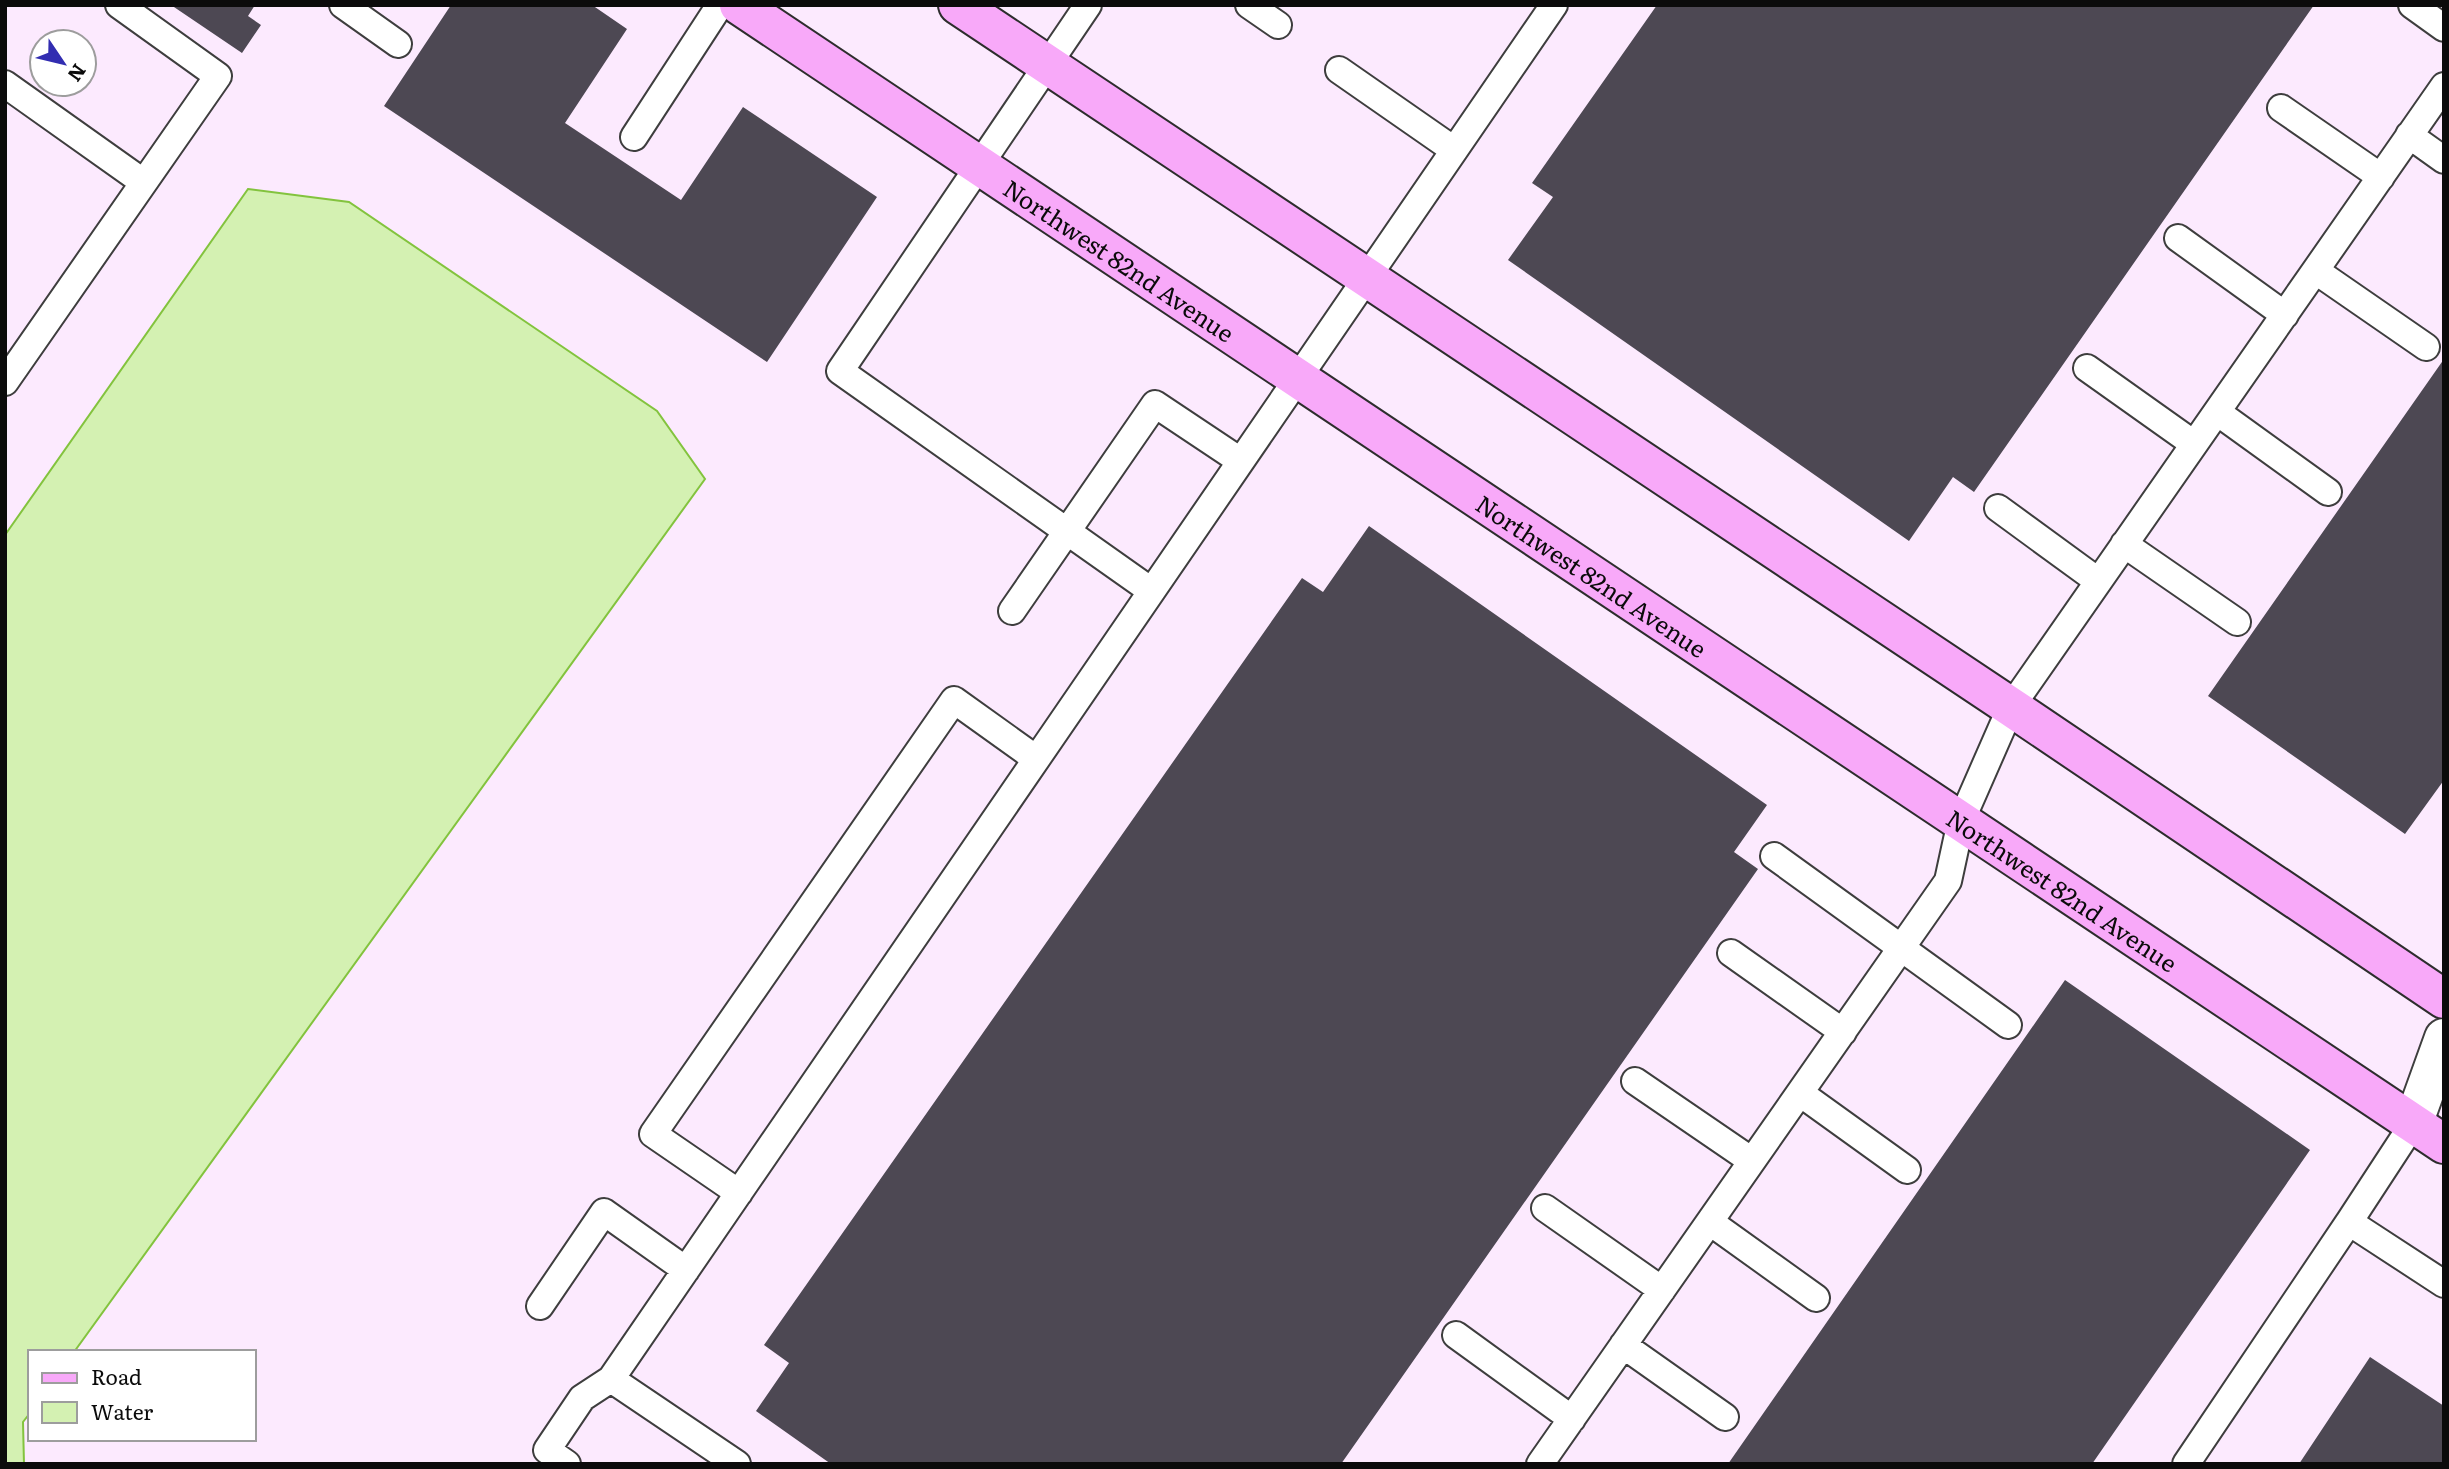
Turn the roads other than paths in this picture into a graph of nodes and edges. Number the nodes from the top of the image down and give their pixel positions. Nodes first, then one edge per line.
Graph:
1 (119, 5) edge
2 (343, 5) edge
3 (720, 5) edge
4 (739, 5) edge
5 (958, 5) edge
6 (1088, 5) edge
7 (1249, 5) edge
8 (1553, 5) edge
9 (2412, 5) edge
10 (1278, 25) dead end
11 (2444, 28) edge
12 (398, 44) dead end
13 (1048, 65) junction
14 (1339, 70) dead end
15 (5, 84) edge
16 (2444, 86) edge
17 (2281, 108) dead end
18 (2409, 135) junction
19 (634, 137) dead end
20 (1454, 150) junction
21 (2444, 160) edge
22 (979, 165) junction
23 (2381, 177) junction
24 (143, 182) junction
25 (2178, 238) dead end
26 (2315, 271) junction
27 (1367, 277) junction
28 (2285, 315) junction
29 (2426, 347) dead end
30 (2087, 368) dead end
31 (1296, 377) junction
32 (5, 381) edge
33 (2217, 412) junction
34 (2194, 444) junction
35 (1238, 460) junction
36 (2328, 492) dead end
37 (1998, 508) dead end
38 (1066, 530) junction
39 (2124, 544) junction
40 (2098, 581) junction
41 (1150, 590) junction
42 (1012, 611) dead end
43 (2237, 622) dead end
44 (2011, 707) junction
45 (1035, 758) junction
46 (1961, 821) junction
47 (1774, 856) dead end
48 (1900, 950) junction
49 (1731, 953) dead end
50 (2444, 999) edge
51 (2008, 1025) dead end
52 (1843, 1031) junction
53 (2444, 1038) edge
54 (1635, 1081) dead end
55 (1800, 1093) junction
56 (2428, 1134) edge
57 (1752, 1161) junction
58 (1907, 1170) dead end
59 (739, 1193) junction
60 (1545, 1208) dead end
61 (1710, 1222) junction
62 (2349, 1222) junction
63 (686, 1270) junction
64 (2444, 1284) edge
65 (1662, 1290) junction
66 (1816, 1298) dead end
67 (540, 1306) dead end
68 (1456, 1335) dead end
69 (1623, 1345) junction
70 (611, 1379) junction
71 (1725, 1416) dead end
72 (1572, 1419) junction
73 (567, 1464) edge
74 (737, 1464) edge
75 (1540, 1464) edge
76 (2186, 1464) edge

1 - 24 lane
2 - 12 lane
3 - 19 lane
4 - 22 street, Northwest 82nd Avenue
5 - 13 street
6 - 13 lane
7 - 10 lane
8 - 20 lane
9 - 11 lane
13 - 22 lane
13 - 27 street
14 - 20 lane
15 - 24 lane
16 - 18 lane
17 - 23 lane
18 - 21 lane
18 - 23 lane
20 - 27 lane
22 - 31 street, Northwest 82nd Avenue
22 - 38 lane
23 - 26 lane
24 - 32 lane
25 - 28 lane
26 - 28 lane
26 - 29 lane
27 - 31 lane
27 - 44 street
28 - 33 lane
30 - 34 lane
31 - 35 lane
31 - 46 street, Northwest 82nd Avenue
33 - 34 lane
33 - 36 lane
34 - 39 lane
35 - 38 lane
35 - 41 lane
37 - 40 lane
38 - 41 lane
38 - 42 lane
39 - 40 lane
39 - 43 lane
40 - 44 lane
41 - 45 lane
44 - 46 lane
44 - 50 street
45 - 59 lane
45 - 59 lane
46 - 48 lane
46 - 56 street, Northwest 82nd Avenue
47 - 48 lane
48 - 51 lane
48 - 52 lane
49 - 52 lane
52 - 55 lane
53 - 56 street
54 - 57 lane
55 - 57 lane
55 - 58 lane
56 - 62 lane
57 - 61 lane
59 - 63 lane
60 - 65 lane
61 - 65 lane
61 - 66 lane
62 - 64 lane
62 - 76 lane
63 - 67 lane
63 - 70 lane
65 - 69 lane
68 - 72 lane
69 - 71 lane
69 - 72 lane
70 - 73 lane
70 - 74 lane
72 - 75 lane

